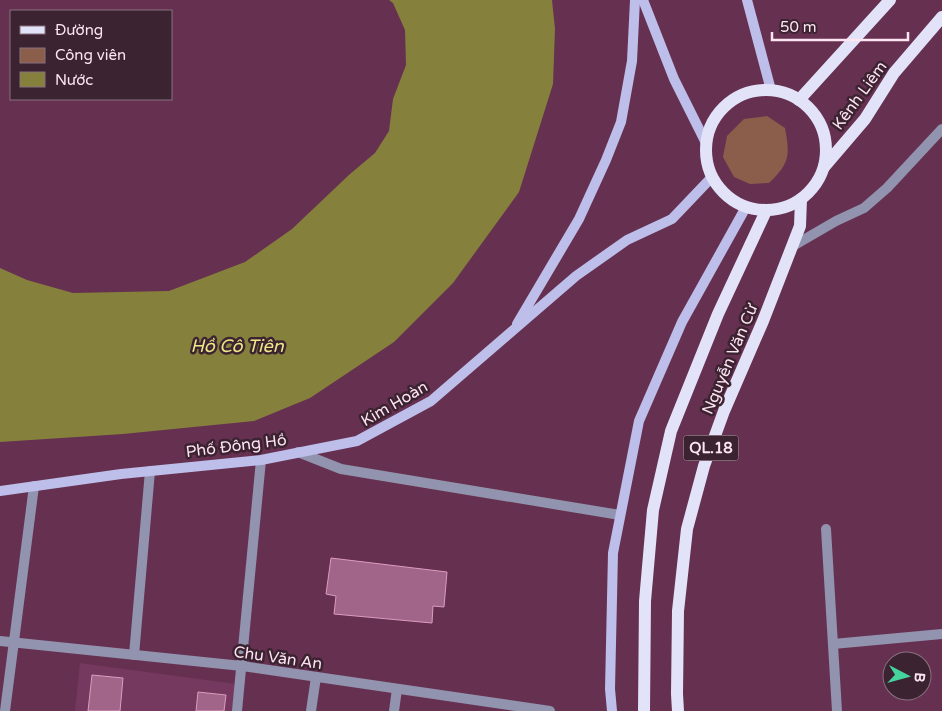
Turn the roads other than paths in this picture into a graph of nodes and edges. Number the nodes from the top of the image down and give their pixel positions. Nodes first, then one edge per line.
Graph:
1 (635, 0) edge
2 (643, 0) edge
3 (748, 0) edge
4 (890, 0) edge
5 (942, 17) edge
6 (771, 90) junction
7 (799, 100) junction
8 (942, 129) edge
9 (706, 143) junction
10 (823, 169) junction
11 (712, 177) junction
12 (801, 199) junction
13 (746, 207) junction
14 (766, 211) junction
15 (793, 246) junction
16 (513, 331) junction
17 (298, 452) junction
18 (261, 460) junction
19 (150, 470) junction
20 (34, 486) junction
21 (0, 491) edge
22 (620, 515) junction
23 (826, 529) dead end
24 (942, 634) edge
25 (0, 641) edge
26 (13, 642) junction
27 (833, 644) junction
28 (134, 655) junction
29 (242, 666) junction
30 (316, 677) junction
31 (397, 689) junction
32 (481, 706) edge
33 (5, 711) edge
34 (237, 711) edge
35 (311, 711) edge
36 (394, 711) edge
37 (550, 711) edge
38 (612, 711) edge
39 (644, 711) edge
40 (678, 711) edge
41 (837, 711) edge

1 - 16 street
2 - 9 street
3 - 6 street
4 - 7 main road
5 - 10 main road, Kênh Liêm
6 - 7 main road
6 - 9 main road
7 - 10 main road
8 - 15 street
9 - 11 main road
10 - 12 main road
11 - 13 main road
11 - 16 street, Kim Hoàn
12 - 14 main road
12 - 15 main road, Nguyễn Văn Cừ / QL.18
13 - 14 main road
13 - 22 street
14 - 39 main road, Nguyễn Văn Cừ / QL.18
15 - 40 main road, Nguyễn Văn Cừ / QL.18
16 - 17 street, Kim Hoàn
17 - 18 street, Phố Đông Hồ
17 - 22 street, Phố Đông Hồ
18 - 19 street, Phố Đông Hồ
18 - 29 street
19 - 20 street, Phố Đông Hồ
19 - 28 street
20 - 21 street, Phố Đông Hồ
20 - 26 street
22 - 38 street
23 - 27 street
24 - 27 street
25 - 26 street, Chu Văn An
26 - 28 street, Chu Văn An
26 - 33 street
27 - 41 street
28 - 29 street, Chu Văn An
29 - 30 street, Chu Văn An
29 - 34 street
30 - 31 street, Chu Văn An
30 - 35 street
31 - 32 street, Chu Văn An
31 - 36 street
32 - 37 street, Chu Văn An

